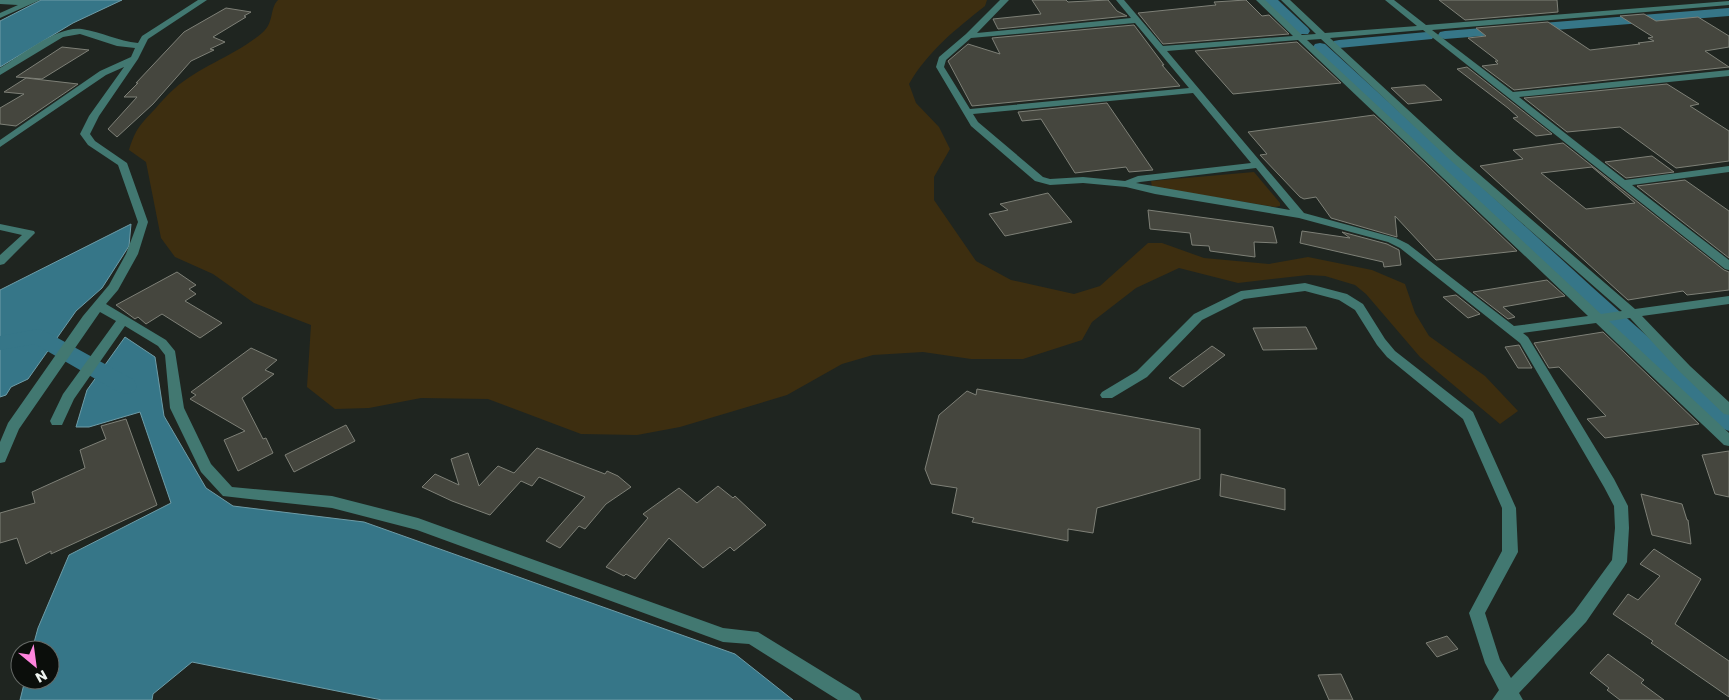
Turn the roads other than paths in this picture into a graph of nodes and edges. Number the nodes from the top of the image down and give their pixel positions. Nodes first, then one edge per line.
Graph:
1 (36, 0) edge
2 (203, 0) edge
3 (1005, 0) edge
4 (1120, 0) edge
5 (1260, 0) edge
6 (1285, 0) edge
7 (1389, 0) edge
8 (0, 2) edge
9 (25, 3) junction
10 (1729, 3) edge
11 (0, 16) edge
12 (1136, 20) junction
13 (1426, 29) junction
14 (969, 36) junction
15 (1321, 36) junction
16 (1302, 38) junction
17 (139, 46) junction
18 (1161, 49) junction
19 (134, 59) junction
20 (0, 72) edge
21 (1729, 73) edge
22 (1195, 90) junction
23 (1511, 95) junction
24 (966, 112) junction
25 (0, 144) edge
26 (1258, 165) junction
27 (1729, 170) edge
28 (1623, 183) junction
29 (1126, 184) junction
30 (1300, 215) junction
31 (0, 227) edge
32 (0, 261) edge
33 (1729, 266) edge
34 (1729, 300) edge
35 (98, 306) junction
36 (1628, 315) junction
37 (1601, 317) junction
38 (119, 326) junction
39 (1514, 330) junction
40 (1106, 395) dead end
41 (1729, 410) edge
42 (56, 421) dead end
43 (1729, 441) edge
44 (0, 458) edge
45 (1508, 697) edge
46 (853, 700) edge

1 - 9 street
2 - 17 street
3 - 14 street
4 - 12 street
5 - 16 street
6 - 15 street
7 - 13 street
8 - 9 street
9 - 11 street
10 - 13 street
12 - 14 street
12 - 18 street
13 - 15 street
13 - 23 street
14 - 24 street
15 - 16 street
15 - 36 street
16 - 18 street
16 - 37 street
17 - 19 street
17 - 20 street
18 - 22 street
19 - 25 street
19 - 35 street
21 - 23 street
22 - 24 street
22 - 26 street
23 - 28 street
24 - 29 street
26 - 29 street
26 - 30 street
27 - 28 street
28 - 33 street
29 - 30 street
30 - 39 street
31 - 32 street
34 - 36 street
35 - 38 street
35 - 44 street
36 - 37 street
36 - 41 street
37 - 39 street
37 - 43 street
38 - 42 street
38 - 46 street
39 - 45 street
40 - 45 street

